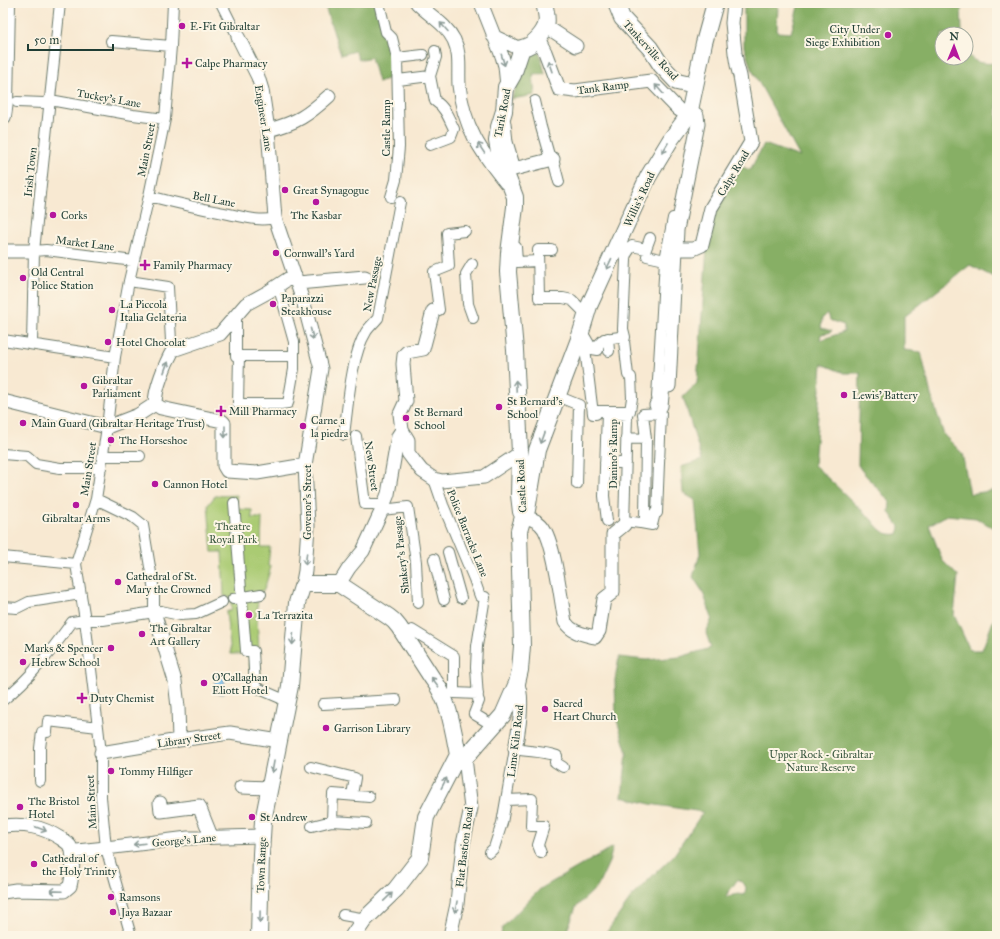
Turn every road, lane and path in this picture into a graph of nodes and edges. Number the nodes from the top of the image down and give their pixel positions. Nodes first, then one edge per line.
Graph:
1 (7, 3) edge
2 (60, 3) edge
3 (173, 3) edge
4 (221, 3) edge
5 (379, 3) edge
6 (417, 3) edge
7 (481, 3) edge
8 (544, 3) edge
9 (616, 3) edge
10 (715, 3) edge
11 (734, 3) edge
12 (542, 32) junction
13 (494, 36) junction
14 (238, 37) joint
15 (111, 41) dead end
16 (171, 46) junction
17 (576, 46) dead end
18 (522, 48) junction
19 (435, 51) dead end
20 (423, 55) dead end
21 (397, 58) junction
22 (430, 76) junction
23 (398, 80) junction
24 (507, 86) junction
25 (695, 86) junction
26 (329, 96) dead end
27 (50, 100) junction
28 (535, 101) dead end
29 (18, 102) dead end
30 (503, 112) junction
31 (689, 113) junction
32 (3, 116) edge
33 (165, 119) junction
34 (268, 130) junction
35 (430, 145) dead end
36 (553, 158) junction
37 (559, 182) dead end
38 (685, 189) junction
39 (514, 194) junction
40 (149, 196) junction
41 (396, 200) joint
42 (275, 218) junction
43 (511, 230) junction
44 (465, 232) dead end
45 (622, 237) junction
46 (650, 238) dead end
47 (677, 249) junction
48 (552, 250) dead end
49 (3, 251) edge
50 (34, 251) junction
51 (625, 256) junction
52 (647, 256) dead end
53 (665, 260) junction
54 (134, 261) junction
55 (538, 262) junction
56 (472, 264) dead end
57 (365, 277) dead end
58 (296, 279) junction
59 (129, 281) junction
60 (278, 286) junction
61 (436, 310) joint
62 (236, 316) junction
63 (473, 318) dead end
64 (583, 325) junction
65 (608, 338) junction
66 (3, 340) edge
67 (624, 341) junction
68 (32, 344) junction
69 (173, 350) junction
70 (609, 351) dead end
71 (115, 356) junction
72 (239, 356) junction
73 (294, 356) junction
74 (557, 396) junction
75 (3, 401) edge
76 (155, 404) junction
77 (654, 408) junction
78 (593, 411) junction
79 (606, 422) junction
80 (107, 427) junction
81 (402, 430) junction
82 (344, 435) dead end
83 (356, 436) dead end
84 (626, 438) junction
85 (646, 439) junction
86 (520, 453) junction
87 (3, 454) edge
88 (103, 456) junction
89 (140, 456) dead end
90 (605, 463) junction
91 (626, 464) junction
92 (305, 466) junction
93 (101, 468) junction
94 (434, 479) junction
95 (578, 484) dead end
96 (96, 499) junction
97 (234, 503) dead end
98 (383, 507) junction
99 (523, 516) junction
100 (607, 521) dead end
101 (625, 523) junction
102 (642, 524) junction
103 (448, 552) dead end
104 (3, 557) edge
105 (434, 559) dead end
106 (76, 564) junction
107 (339, 584) junction
108 (302, 587) junction
109 (81, 594) junction
110 (261, 594) dead end
111 (237, 598) junction
112 (461, 598) dead end
113 (444, 600) dead end
114 (222, 602) dead end
115 (418, 603) dead end
116 (3, 607) edge
117 (154, 612) junction
118 (85, 620) junction
119 (403, 634) junction
120 (517, 683) junction
121 (478, 694) junction
122 (449, 695) junction
123 (3, 700) edge
124 (396, 700) dead end
125 (287, 701) junction
126 (323, 704) dead end
127 (494, 726) junction
128 (98, 727) junction
129 (179, 740) junction
130 (278, 740) junction
131 (515, 749) junction
132 (100, 754) junction
133 (458, 755) junction
134 (311, 767) dead end
135 (563, 767) dead end
136 (40, 781) dead end
137 (241, 788) dead end
138 (268, 791) junction
139 (352, 795) junction
140 (369, 796) dead end
141 (506, 800) junction
142 (160, 803) dead end
143 (332, 821) junction
144 (366, 823) dead end
145 (3, 826) edge
146 (312, 826) dead end
147 (211, 836) junction
148 (261, 836) junction
149 (106, 848) junction
150 (72, 850) junction
151 (490, 852) dead end
152 (540, 853) dead end
153 (3, 892) edge
154 (343, 915) dead end
155 (366, 919) junction
156 (131, 936) edge
157 (260, 936) edge
158 (353, 936) edge
159 (450, 936) edge

1 - 32 street
2 - 27 street, Irish Town
3 - 16 street, Main Street
4 - 14 street, Engineer Lane
5 - 21 street, Castle Ramp
39 -> 6 street
7 - 13 street
8 - 12 street
9 - 25 street, Tankerville Road
10 - 25 street, Willis’s Road
11 - 47 street, Calpe Road
12 - 17 street
12 - 18 street
31 -> 12 street, Tank Ramp
13 - 18 street
13 -> 24 street
14 - 34 street, Engineer Lane
15 - 16 street
16 - 33 street, Main Street
18 - 24 street, Tarik Road
19 - 22 street
20 - 21 street
21 - 23 street, Castle Ramp
22 - 23 street
22 - 35 street
23 - 41 street, Castle Ramp
24 - 30 street, Tarik Road
25 - 31 street, Willis’s Road
26 - 34 street
27 - 29 street, Tuckey's Lane
27 - 33 street, Tuckey's Lane
27 - 50 street, Irish Town
28 - 36 street
30 - 36 street
30 - 39 street, Tarik Road
31 - 38 street
31 -> 45 street, Willis’s Road
33 - 40 street, Main Street
34 - 42 street, Engineer Lane
36 - 37 street
38 - 47 street
38 - 53 street
39 - 43 street, Castle Road
40 - 42 street, Bell Lane
40 - 54 street, Main Street
41 - 82 street, New Passage
42 - 58 street, Engineer Lane
43 - 55 street
86 -> 43 street, Castle Road
44 - 61 street
45 - 51 street
45 -> 64 street, Willis’s Road
46 - 51 street
47 - 77 street
48 - 55 street
49 - 50 street
50 - 54 street, Market Lane
50 - 68 street, Irish Town
51 - 67 street
52 - 53 street
53 - 77 street
54 - 59 street, Main Street
55 - 64 street
56 - 63 street
57 - 58 street
58 - 60 street
58 -> 92 street, Govenor's Street
59 - 69 street
59 - 71 street, Main Street
60 - 62 street
60 - 73 street
61 - 81 street
62 - 69 street
62 - 72 street
64 - 65 street
64 - 74 street, Willis’s Road
64 - 78 street, Danino's Ramp
65 - 67 street
65 - 70 street
66 - 68 street
67 - 78 street
68 - 71 street
76 -> 69 street
71 - 80 street, Main Street
72 - 73 street
72 - 73 street
74 - 95 street
74 -> 99 street, Willis’s Road
75 - 80 street
76 - 80 street
76 -> 92 street
77 - 85 street
77 - 102 street
78 - 79 street, Danino's Ramp
79 - 84 street, Danino's Ramp
79 - 90 street, Danino's Ramp
80 - 88 street, Main Street
81 - 94 street
81 - 98 street
83 - 98 street, New Street
84 - 85 street
84 - 91 street, Danino's Ramp
85 - 102 street
86 - 94 street
86 - 99 street, Castle Road
87 - 93 street
88 - 89 street
88 - 93 street, Main Street
90 - 91 street
90 - 100 street, Danino's Ramp
91 - 101 street, Danino's Ramp
92 -> 108 street, Govenor's Street
93 - 96 street, Main Street
94 - 121 street, Police Barracks Lane
96 - 106 street, Main Street
96 - 117 street
97 - 111 street
98 - 107 street
98 - 115 street, Shakery's Passage
99 - 101 street
99 - 120 street, Castle Road
101 - 102 street
103 - 112 street
104 - 106 street
105 - 113 street
106 - 109 street, Main Street
107 - 108 street
107 - 119 street
108 -> 125 street, Govenor's Street
109 - 116 street
109 - 118 street, Main Street
110 - 111 street
111 - 125 street
114 - 117 street
117 - 118 street
117 - 129 street
118 - 123 street
118 - 128 street, Main Street
122 -> 119 street
119 - 122 street
120 - 127 street, Castle Road
120 - 131 street, Lime Kiln Road
121 - 122 street
121 - 127 street
122 - 133 street
124 - 126 street
125 - 130 street, Govenor's Street
127 - 133 street, Castle Road
128 - 132 street, Main Street
128 - 136 street
129 - 130 street, Library Street
129 - 132 street, Library Street
130 -> 138 street, Govenor's Street
131 - 135 street
131 - 141 street, Lime Kiln Road
132 - 149 street, Main Street
155 -> 133 street, Castle Road
133 -> 159 street, Flat Bastion Road
134 - 139 street
137 - 138 street
138 - 148 street, Town Range
139 - 140 street
139 - 143 street
141 - 151 street, Lime Kiln Road
141 - 152 street
142 - 147 street
143 - 144 street
143 - 146 street
145 -> 150 street
147 - 148 street, George's Lane
147 -> 149 street, George's Lane
148 -> 157 street, Town Range
149 - 150 street, George's Lane
149 - 156 street, Main Street
150 -> 153 street
154 - 155 street
155 - 158 street, Castle Road

